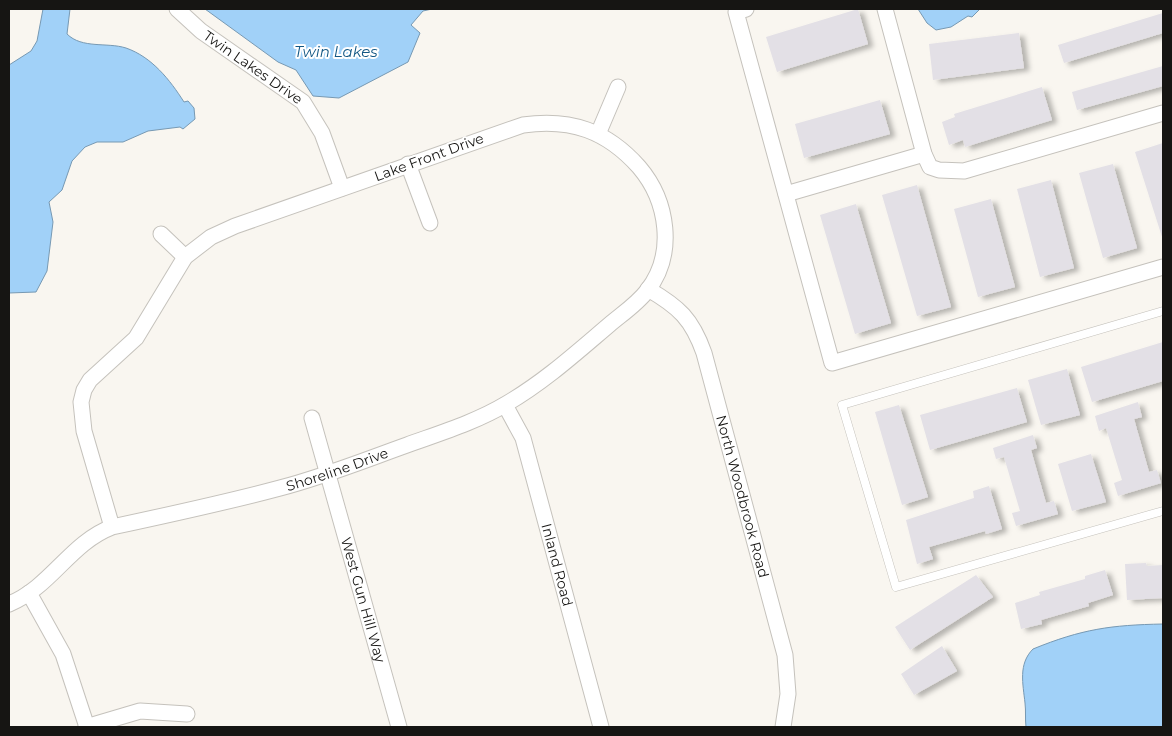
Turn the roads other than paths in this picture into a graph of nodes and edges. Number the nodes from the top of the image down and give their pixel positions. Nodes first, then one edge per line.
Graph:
1 (177, 9) edge
2 (746, 9) edge
3 (885, 9) edge
4 (618, 86) dead end
5 (1163, 113) edge
6 (598, 134) junction
7 (924, 154) junction
8 (408, 164) junction
9 (342, 188) junction
10 (786, 194) junction
11 (430, 223) dead end
12 (161, 234) dead end
13 (185, 257) junction
14 (1163, 267) edge
15 (648, 290) junction
16 (1163, 311) edge
17 (505, 405) junction
18 (312, 418) dead end
19 (328, 473) junction
20 (1163, 511) edge
21 (112, 527) junction
22 (29, 593) junction
23 (9, 604) edge
24 (187, 714) dead end
25 (87, 727) edge
26 (399, 727) edge
27 (602, 727) edge
28 (783, 727) edge

1 - 9 street, Twin Lakes Drive
2 - 10 street
3 - 7 street
4 - 6 street
5 - 7 street
6 - 8 street, Lake Front Drive
6 - 15 street, Lake Front Drive
7 - 10 street
8 - 9 street, Lake Front Drive
8 - 11 street
9 - 13 street, Lake Front Drive
10 - 14 street
12 - 13 street
13 - 21 street, Lake Front Drive
15 - 17 street, Shoreline Drive
15 - 28 street, North Woodbrook Road
16 - 20 lane
17 - 19 street, Shoreline Drive
17 - 27 street, Inland Road
18 - 19 street, West Gun Hill Way
19 - 21 street, Shoreline Drive
19 - 26 street, West Gun Hill Way
21 - 22 street, Shoreline Drive
22 - 23 street, Shoreline Drive
22 - 25 street
24 - 25 street

